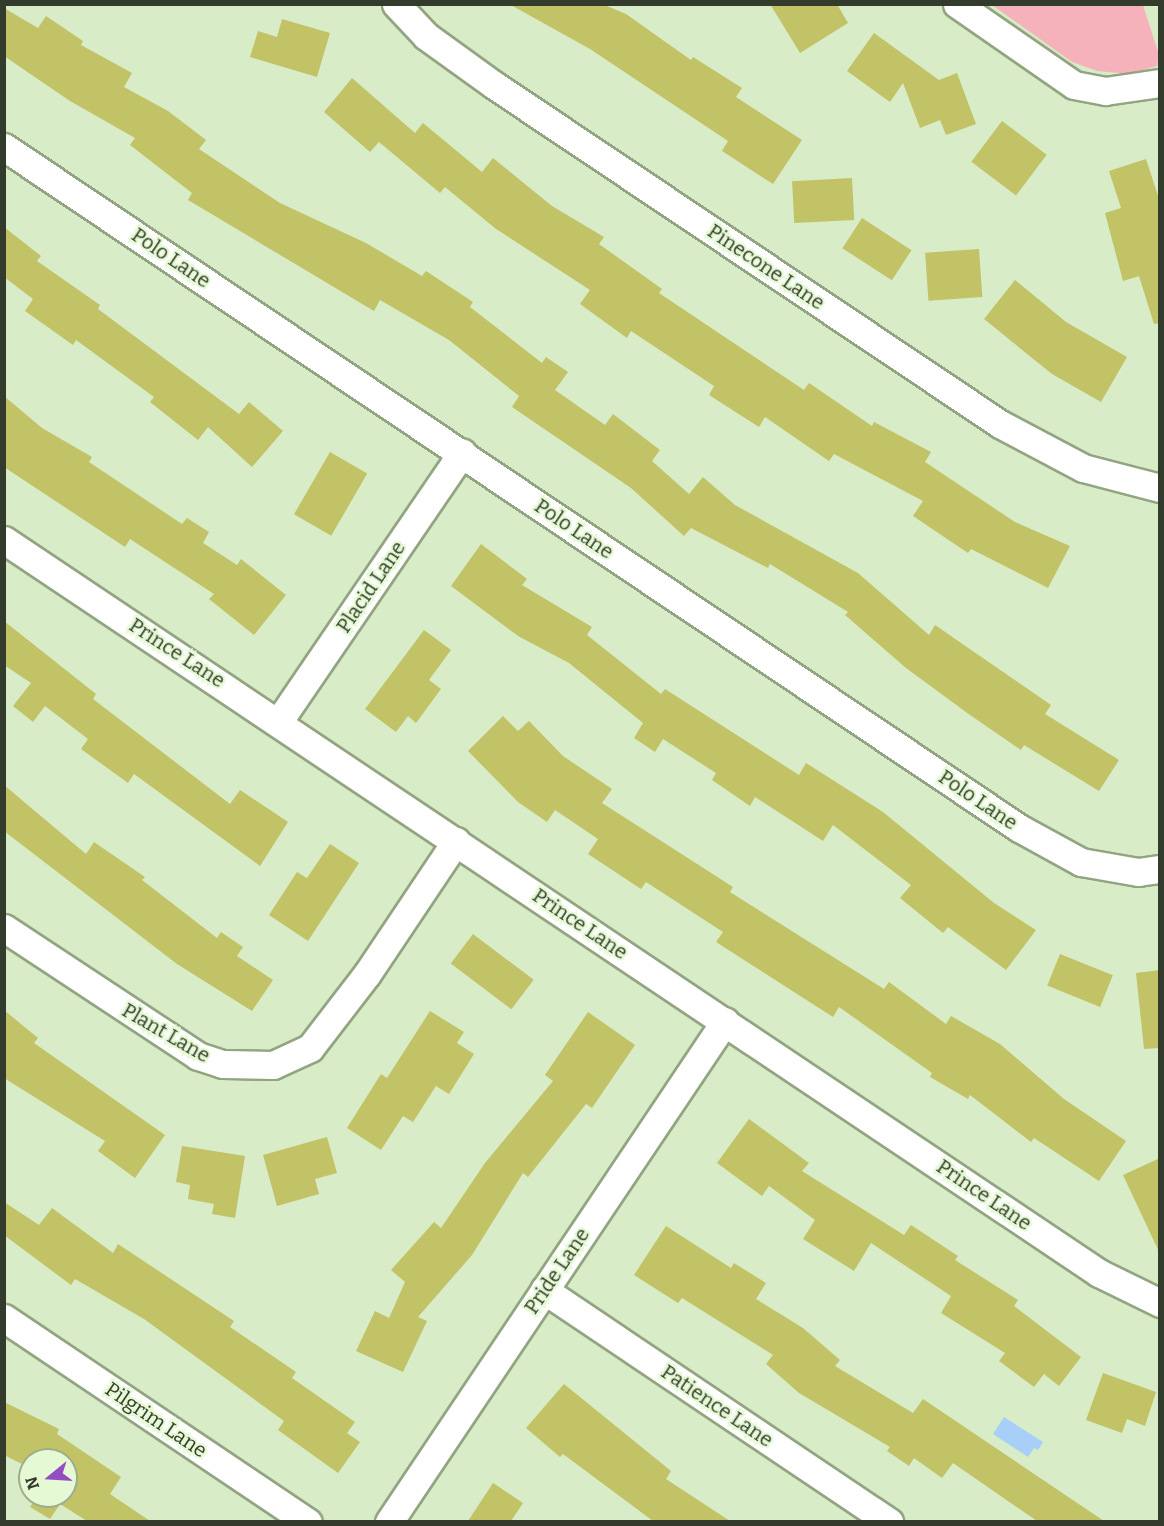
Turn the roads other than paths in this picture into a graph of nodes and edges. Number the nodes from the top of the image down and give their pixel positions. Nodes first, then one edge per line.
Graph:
1 (396, 4) edge
2 (957, 4) edge
3 (1160, 83) edge
4 (4, 147) edge
5 (462, 453) junction
6 (1160, 488) edge
7 (4, 540) edge
8 (279, 721) junction
9 (456, 841) junction
10 (1160, 869) edge
11 (4, 928) edge
12 (725, 1022) junction
13 (544, 1290) junction
14 (1160, 1303) edge
15 (4, 1318) edge
16 (308, 1521) edge
17 (389, 1521) edge
18 (889, 1521) edge

1 - 6 street, Pinecone Lane
2 - 3 street
4 - 5 street, Polo Lane
5 - 8 street, Placid Lane
5 - 10 street, Polo Lane
7 - 8 street, Prince Lane
8 - 9 street, Prince Lane
9 - 11 street, Plant Lane
9 - 12 street, Prince Lane
12 - 13 street, Pride Lane
12 - 14 street, Prince Lane
13 - 17 street, Pride Lane
13 - 18 street, Patience Lane
15 - 16 street, Pilgrim Lane

